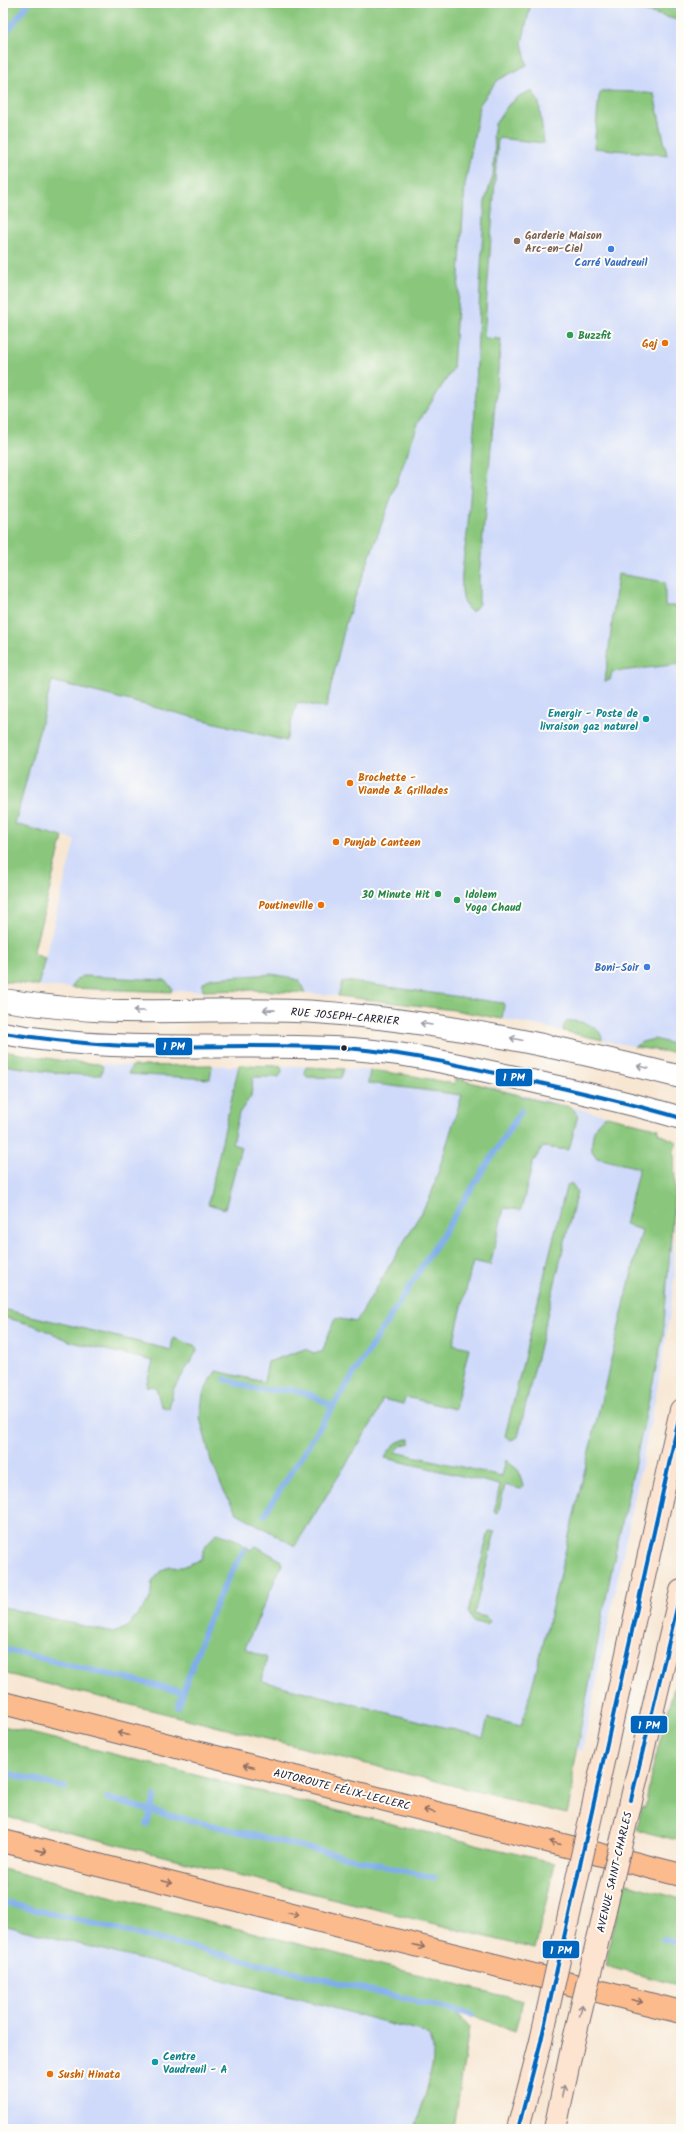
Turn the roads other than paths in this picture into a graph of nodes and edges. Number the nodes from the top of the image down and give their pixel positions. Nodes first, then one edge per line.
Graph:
1 (3, 1000) edge
2 (3, 1033) edge
3 (681, 1077) edge
4 (681, 1118) edge
5 (681, 1410) edge
6 (681, 1591) edge
7 (3, 1703) edge
8 (3, 1841) edge
9 (681, 1875) edge
10 (681, 2012) edge
11 (518, 2129) edge
12 (555, 2129) edge

3 -> 1 street, RUE JOSEPH-CARRIER
2 - 4 street
5 - 11 main road, bridge
12 -> 6 main road, AVENUE SAINT-CHARLES, bridge
9 -> 7 highway, AUTOROUTE FÉLIX-LECLERC
8 -> 10 highway

